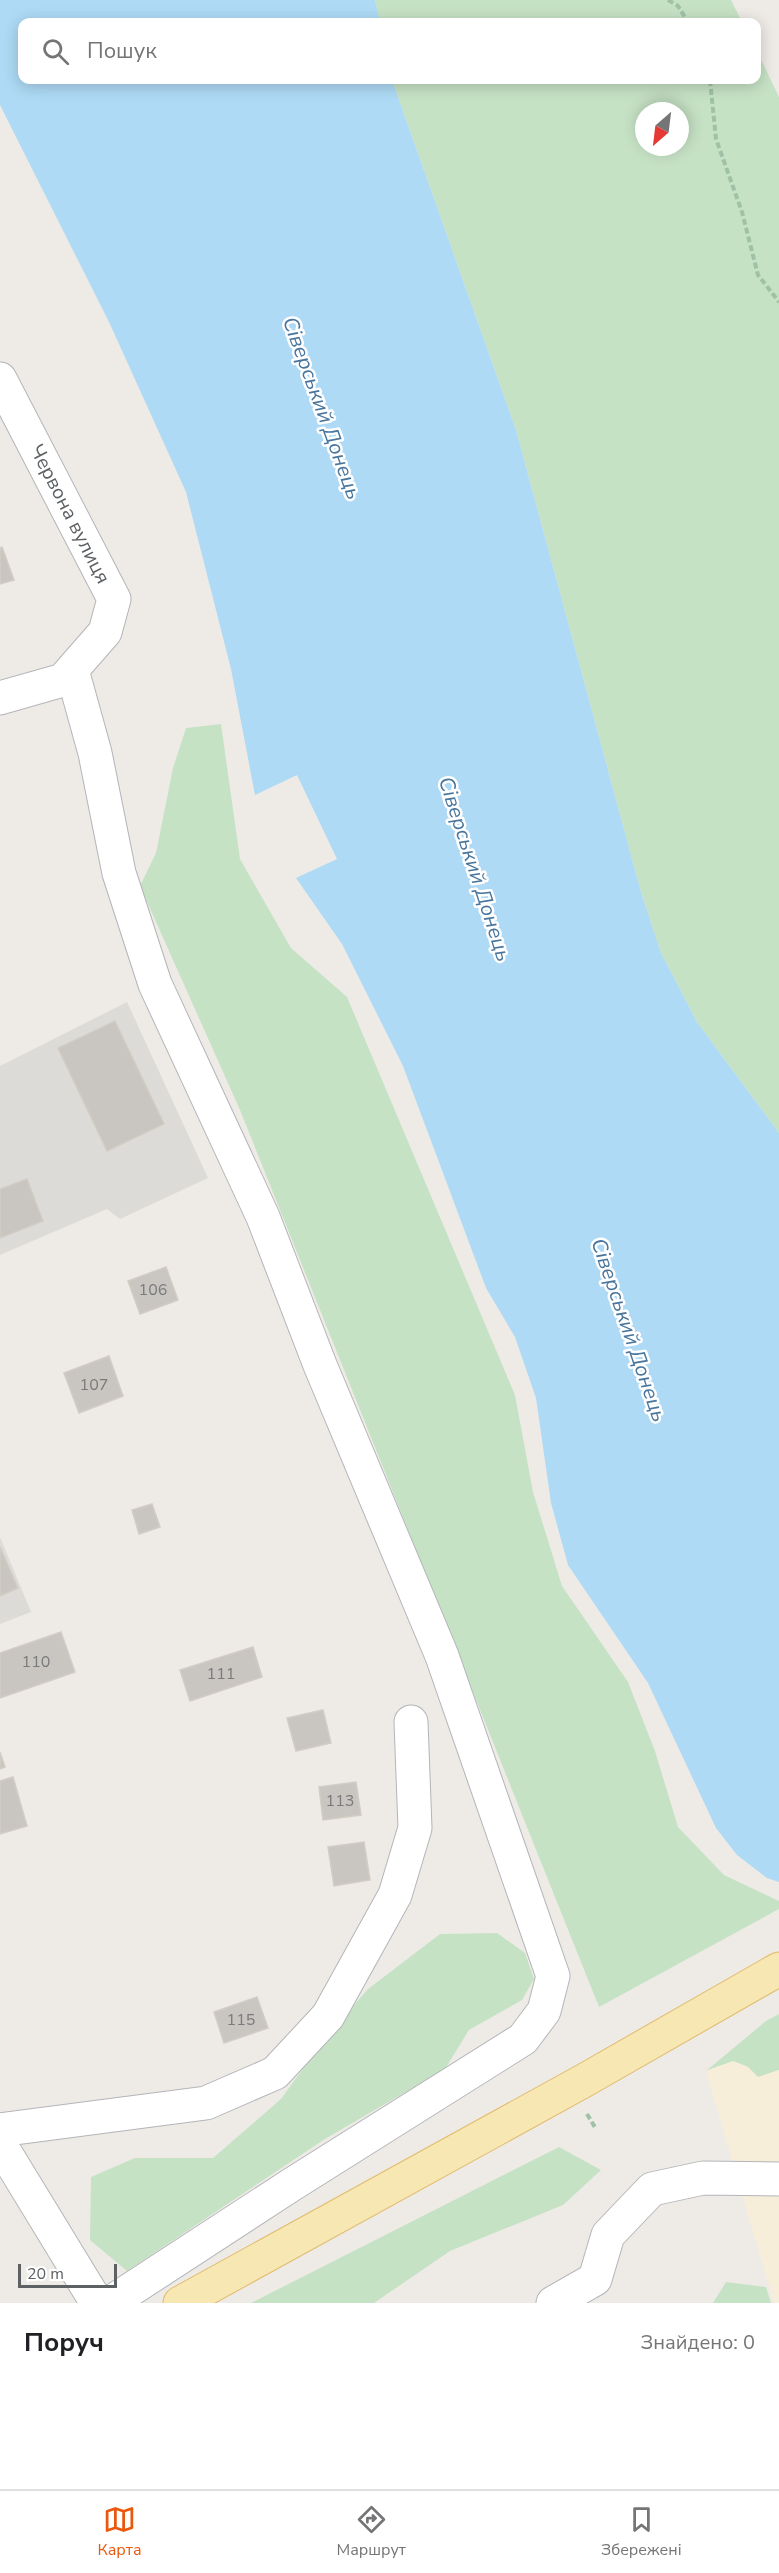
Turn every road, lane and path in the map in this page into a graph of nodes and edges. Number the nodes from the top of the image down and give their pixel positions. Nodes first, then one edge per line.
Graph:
1 (668, 0) edge
2 (686, 18) edge
3 (710, 84) edge
4 (779, 302) edge
5 (0, 379) edge
6 (72, 670) junction
7 (0, 698) edge
8 (411, 1722) dead end
9 (779, 1969) edge
10 (0, 2130) edge
11 (0, 2144) edge
12 (779, 2179) edge
13 (97, 2303) edge
14 (110, 2303) edge
15 (180, 2303) edge
16 (553, 2303) edge

1 - 2 path
3 - 4 path
5 - 6 street, Червона вулиця
6 - 7 street, Червона вулиця
6 - 14 street
8 - 10 street
9 - 15 main road
11 - 13 street
12 - 16 street

